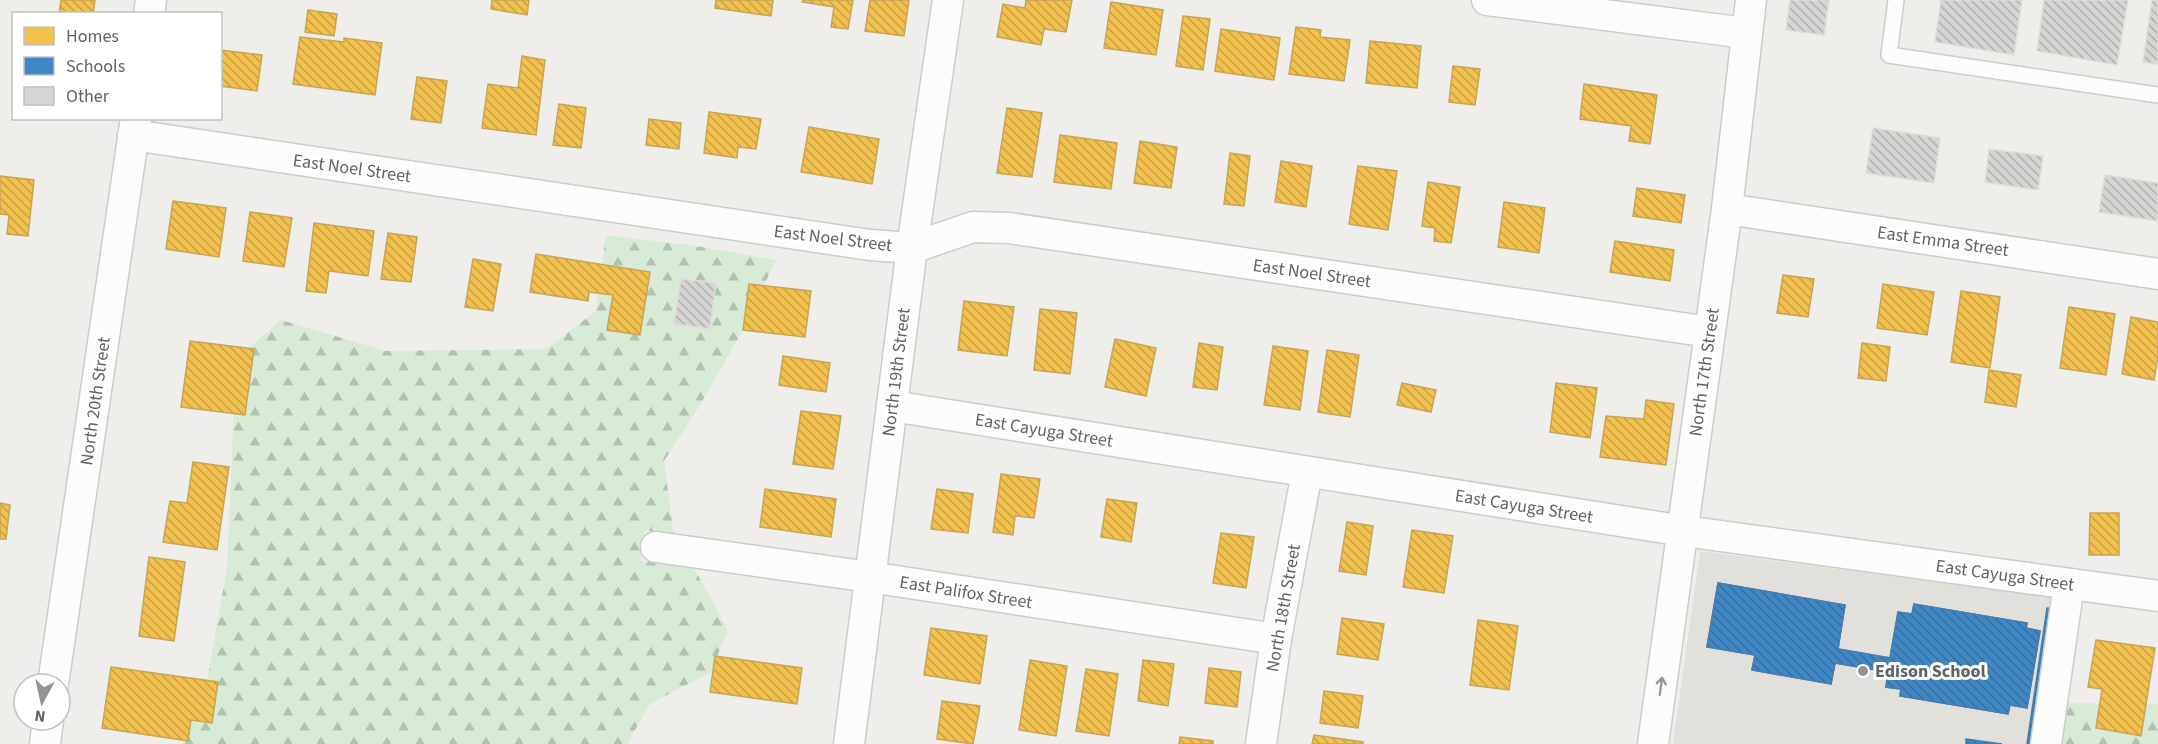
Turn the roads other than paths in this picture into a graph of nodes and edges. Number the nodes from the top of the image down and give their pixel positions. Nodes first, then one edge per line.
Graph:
1 (948, 0) edge
2 (1487, 0) edge
3 (1751, 0) edge
4 (1896, 0) edge
5 (1746, 33) junction
6 (2158, 95) edge
7 (135, 127) edge
8 (1727, 209) junction
9 (912, 248) junction
10 (2158, 274) edge
11 (1709, 332) junction
12 (892, 406) junction
13 (1307, 472) junction
14 (1684, 531) junction
15 (656, 547) dead end
16 (870, 578) junction
17 (2069, 584) junction
18 (2158, 596) edge
19 (1276, 639) junction
20 (55, 672) edge
21 (849, 744) edge
22 (1261, 744) edge
23 (1653, 744) edge
24 (2046, 744) edge

1 - 9 street, North 19th Street
2 - 5 street
3 - 5 street, North 17th Street
4 - 6 lane
5 - 8 street, North 17th Street
7 - 9 street, East Noel Street
7 - 20 street, North 20th Street
8 - 10 street, East Emma Street
8 - 11 street, North 17th Street
9 - 11 street, East Noel Street
9 - 12 street, North 19th Street
11 - 14 street, North 17th Street
12 - 13 street, East Cayuga Street
12 - 16 street, North 19th Street
13 - 14 street, East Cayuga Street
13 - 19 street, North 18th Street
14 - 17 street, East Cayuga Street
23 -> 14 street, North 17th Street
15 - 16 street, East Palifox Street
16 - 19 street, East Palifox Street
16 - 21 street, North 19th Street
17 - 18 street, East Cayuga Street
17 - 24 street
19 - 22 street, North 18th Street

